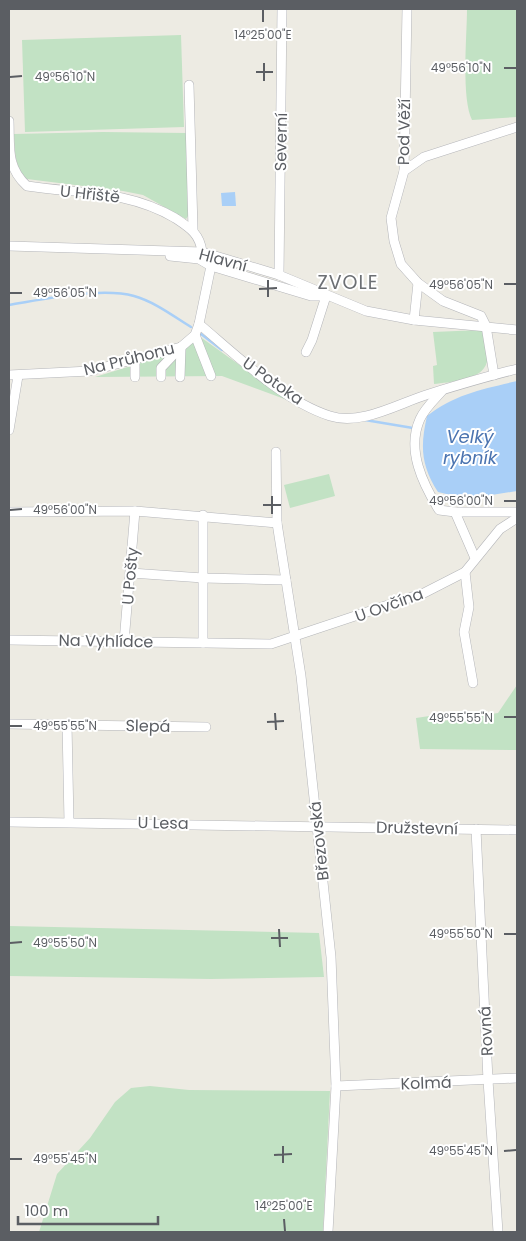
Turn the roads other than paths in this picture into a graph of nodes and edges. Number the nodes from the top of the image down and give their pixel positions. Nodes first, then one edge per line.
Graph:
1 (282, 9) edge
2 (407, 9) edge
3 (189, 85) dead end
4 (9, 120) edge
5 (517, 127) edge
6 (404, 171) junction
7 (192, 229) junction
8 (9, 246) edge
9 (146, 249) junction
10 (202, 252) junction
11 (211, 266) junction
12 (279, 276) junction
13 (418, 283) junction
14 (326, 296) junction
15 (414, 320) junction
16 (199, 324) junction
17 (486, 326) junction
18 (517, 330) edge
19 (195, 335) junction
20 (181, 346) junction
21 (306, 352) dead end
22 (135, 359) junction
23 (517, 369) edge
24 (14, 375) edge
25 (494, 375) junction
26 (135, 376) dead end
27 (161, 376) dead end
28 (180, 376) dead end
29 (211, 376) dead end
30 (442, 391) junction
31 (9, 430) edge
32 (276, 452) dead end
33 (135, 511) junction
34 (9, 512) edge
35 (455, 512) junction
36 (517, 512) edge
37 (203, 516) junction
38 (517, 518) edge
39 (277, 523) junction
40 (476, 558) junction
41 (466, 572) junction
42 (131, 573) junction
43 (203, 578) junction
44 (286, 580) junction
45 (294, 638) junction
46 (9, 640) edge
47 (124, 642) junction
48 (203, 643) junction
49 (472, 683) dead end
50 (9, 724) edge
51 (67, 724) junction
52 (206, 727) dead end
53 (9, 822) edge
54 (69, 822) junction
55 (317, 825) junction
56 (476, 829) junction
57 (517, 830) edge
58 (517, 1078) edge
59 (488, 1080) junction
60 (336, 1086) junction
61 (328, 1232) edge
62 (498, 1232) edge

1 - 12 street, Severní
2 - 6 street, Pod Věží
3 - 7 street
4 - 7 street, U Hřiště
5 - 6 street
6 - 13 street, Pod Věží
7 - 10 street
8 - 9 street, Hlavní
9 - 10 street, Hlavní
9 - 11 street, Hlavní
10 - 12 street, Hlavní
11 - 14 street, Hlavní
11 - 16 street, Na Průhonu
12 - 14 street, Hlavní
13 - 15 street
13 - 17 street, Pod Věží
14 - 15 street, Hlavní
14 - 21 street
15 - 17 street, Hlavní
16 - 19 street, Na Průhonu
16 - 30 street, U Potoka
17 - 18 street, Hlavní
17 - 25 street
19 - 20 street, Na Průhonu
19 - 29 street
20 - 22 street, Na Průhonu
20 - 27 street
20 - 28 street
22 - 24 street, Na Průhonu
22 - 26 street
23 - 25 street, U Potoka
24 - 31 street
25 - 30 street, U Potoka
30 - 35 street
32 - 39 street, Březovská
33 - 34 street
33 - 37 street
33 - 42 street, U Pošty
35 - 36 street
35 - 40 street
37 - 39 street
37 - 43 street
38 - 40 street, U Ovčína
39 - 44 street, Březovská
40 - 41 street, U Ovčína
41 - 45 street, U Ovčína
41 - 49 street
42 - 43 street
42 - 47 street, U Pošty
43 - 44 street
43 - 48 street
44 - 45 street, Březovská
45 - 48 street, Na Vyhlídce
45 - 55 street, Březovská
46 - 47 street, Na Vyhlídce
47 - 48 street, Na Vyhlídce
50 - 51 street, Slepá
51 - 52 street, Slepá
51 - 54 street
53 - 54 street, U Lesa
54 - 55 street, U Lesa
55 - 56 street, Družstevní
55 - 60 street, Březovská
56 - 57 street, Družstevní
56 - 59 street, Rovná
58 - 59 street, Kolmá
59 - 60 street, Kolmá
59 - 62 street, Rovná
60 - 61 street, Březovská

